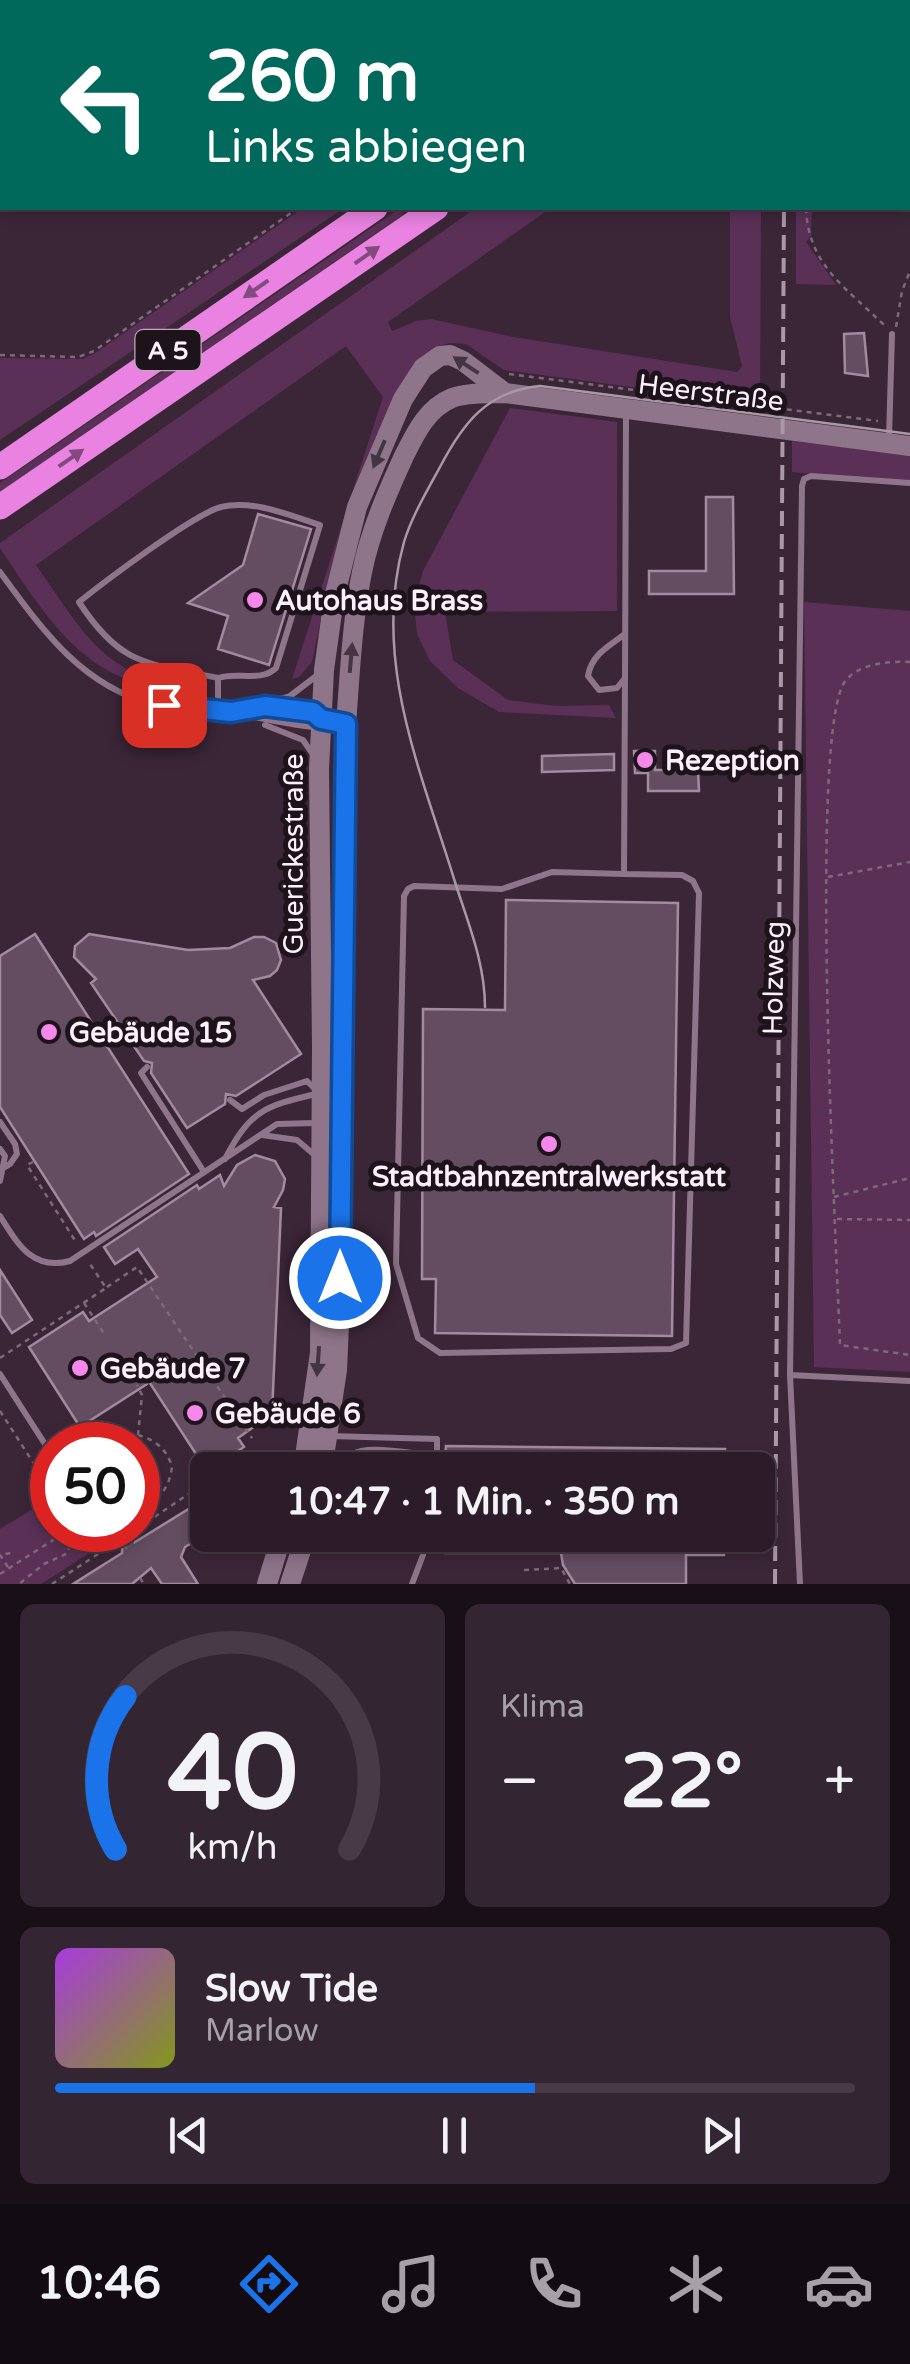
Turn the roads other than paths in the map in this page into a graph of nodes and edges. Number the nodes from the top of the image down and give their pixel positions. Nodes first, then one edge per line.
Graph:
1 (372, 210) edge
2 (433, 210) edge
3 (892, 334) road end
4 (504, 383) junction
5 (626, 410) junction
6 (897, 438) edge
7 (0, 467) edge
8 (910, 482) edge
9 (0, 507) edge
10 (0, 572) edge
11 (625, 634) junction
12 (324, 670) junction
13 (218, 678) junction
14 (625, 678) junction
15 (218, 711) junction
16 (231, 712) junction
17 (321, 719) junction
18 (346, 724) junction
19 (319, 770) junction
20 (624, 874) junction
21 (147, 1066) dead end
22 (320, 1094) junction
23 (230, 1100) dead end
24 (340, 1108) junction
25 (0, 1122) edge
26 (320, 1124) junction
27 (260, 1135) junction
28 (0, 1150) edge
29 (224, 1158) junction
30 (321, 1162) junction
31 (2, 1170) edge
32 (204, 1172) junction
33 (0, 1181) edge
34 (0, 1216) edge
35 (0, 1374) edge
36 (790, 1375) junction
37 (910, 1380) edge
38 (31, 1422) edge
39 (329, 1436) junction
40 (306, 1452) edge
41 (326, 1452) edge
42 (356, 1452) edge
43 (380, 1452) edge
44 (435, 1452) edge
45 (277, 1552) edge
46 (300, 1552) edge
47 (424, 1552) edge
48 (267, 1582) edge
49 (290, 1584) edge
50 (412, 1584) edge
51 (800, 1584) edge

1 -> 7 highway, A 5
9 -> 2 highway, A 5
3 - 6 lane
4 - 5 main road, Heerstraße
4 -> 12 main road, Guerickestraße
18 -> 4 main road, Guerickestraße
5 - 6 main road, Heerstraße
5 - 11 lane
8 - 36 lane, Holzweg
10 - 15 lane
11 - 14 lane
11 - 14 lane
12 - 16 lane
12 - 17 main road, Guerickestraße
13 - 13 lane
13 - 15 lane
14 - 20 lane
15 - 16 lane
16 - 17 lane
16 - 17 lane
16 - 19 lane
17 - 18 lane
17 - 19 main road, Guerickestraße
18 - 24 main road, Guerickestraße
19 - 22 main road, Guerickestraße
20 - 20 lane
21 - 32 lane
22 - 23 lane
22 - 24 lane
22 - 26 main road, Guerickestraße
22 - 29 lane
24 - 26 lane
24 - 39 main road, Guerickestraße
25 - 31 lane
26 - 27 lane
26 - 30 main road, Guerickestraße
27 - 29 lane
27 - 30 lane
28 - 31 lane
29 - 32 lane
30 -> 40 main road, Guerickestraße
31 - 33 lane
32 - 34 lane
35 - 38 lane
36 - 37 lane
36 - 51 lane, Holzweg
39 - 41 main road, Guerickestraße
39 - 44 lane
42 - 43 lane
45 - 48 main road
46 - 49 main road
47 - 50 lane

